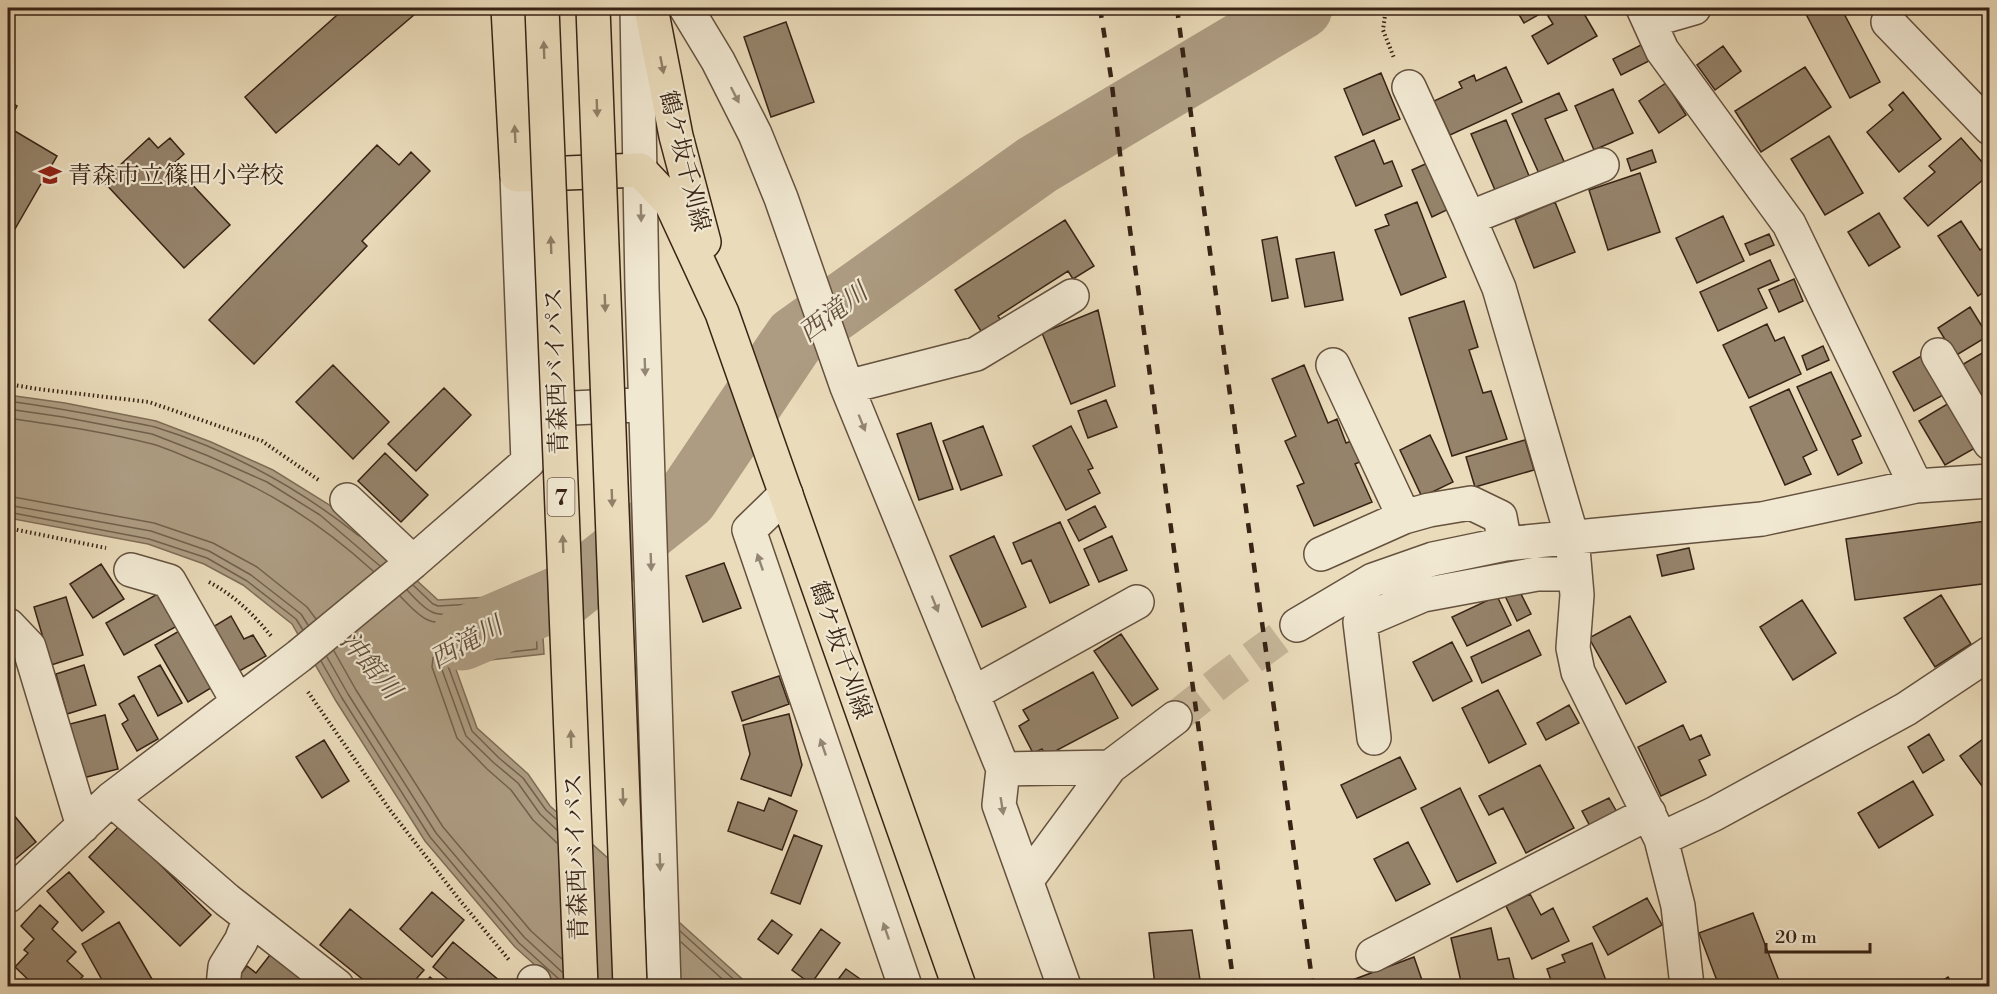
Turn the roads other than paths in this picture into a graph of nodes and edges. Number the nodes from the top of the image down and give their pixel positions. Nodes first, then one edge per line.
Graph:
1 (508, 8) edge
2 (542, 8) edge
3 (593, 8) edge
4 (637, 8) edge
5 (651, 8) edge
6 (686, 8) edge
7 (1694, 8) edge
8 (1646, 14) edge
9 (1888, 22) dead end
10 (1409, 87) road end
11 (1989, 128) edge
12 (1602, 165) dead end
13 (640, 170) junction
14 (517, 174) junction
15 (1469, 218) junction
16 (1072, 296) dead end
17 (726, 324) junction
18 (1938, 355) dead end
19 (1333, 365) dead end
20 (847, 387) junction
21 (646, 405) junction
22 (526, 410) junction
23 (1989, 443) edge
24 (1989, 481) edge
25 (1916, 486) junction
26 (786, 494) junction
27 (347, 500) road end
28 (1404, 517) junction
29 (1572, 537) junction
30 (1505, 544) junction
31 (1321, 554) dead end
32 (413, 562) junction
33 (131, 570) dead end
34 (1575, 574) junction
35 (1137, 602) dead end
36 (8, 625) edge
37 (1297, 625) tunnel mouth
38 (1989, 654) edge
39 (972, 694) junction
40 (238, 702) junction
41 (1175, 718) tunnel mouth
42 (1374, 738) dead end
43 (1110, 767) junction
44 (1002, 769) junction
45 (111, 799) junction
46 (83, 826) junction
47 (1655, 826) junction
48 (1027, 880) junction
49 (8, 896) edge
50 (250, 918) junction
51 (1373, 955) dead end
52 (956, 978) edge
53 (223, 987) edge
54 (337, 987) edge
55 (581, 987) edge
56 (630, 987) edge
57 (664, 987) edge
58 (905, 987) edge
59 (1064, 987) edge
60 (1687, 987) edge

14 -> 1 main road
55 -> 2 main road, 青森西バイパス / 7, bridge
3 -> 56 main road, 青森西バイパス, bridge
4 - 13 street
5 -> 17 main road, 鶴ケ坂千刈線
6 -> 20 street
7 - 8 street
8 - 25 street
9 - 11 street
10 - 15 street
12 - 15 street
13 - 14 main road, 鶴ケ坂千刈線
13 - 17 main road, 鶴ケ坂千刈線
13 -> 21 street
14 - 22 street
15 - 29 street
16 - 20 street
17 - 26 main road, 鶴ケ坂千刈線
18 - 23 street
19 - 28 street
20 -> 39 street
21 - 22 street
21 -> 57 street
22 - 32 street
24 - 25 street
25 - 29 street
26 - 52 main road, 鶴ケ坂千刈線
58 -> 26 street
27 - 32 street
28 - 30 street
28 - 31 street
29 - 30 street
29 - 34 street
30 - 37 street
32 - 40 street
33 - 40 street
34 - 42 street
34 - 47 street
35 - 39 street
36 - 46 street
38 - 47 street
39 - 44 street
40 - 45 street
41 - 43 street
43 - 44 street
43 - 48 street
44 -> 48 street
45 - 46 street
45 - 50 street
46 - 49 street
47 - 51 street
47 - 60 street
48 - 59 street
50 - 53 street
50 - 54 street

